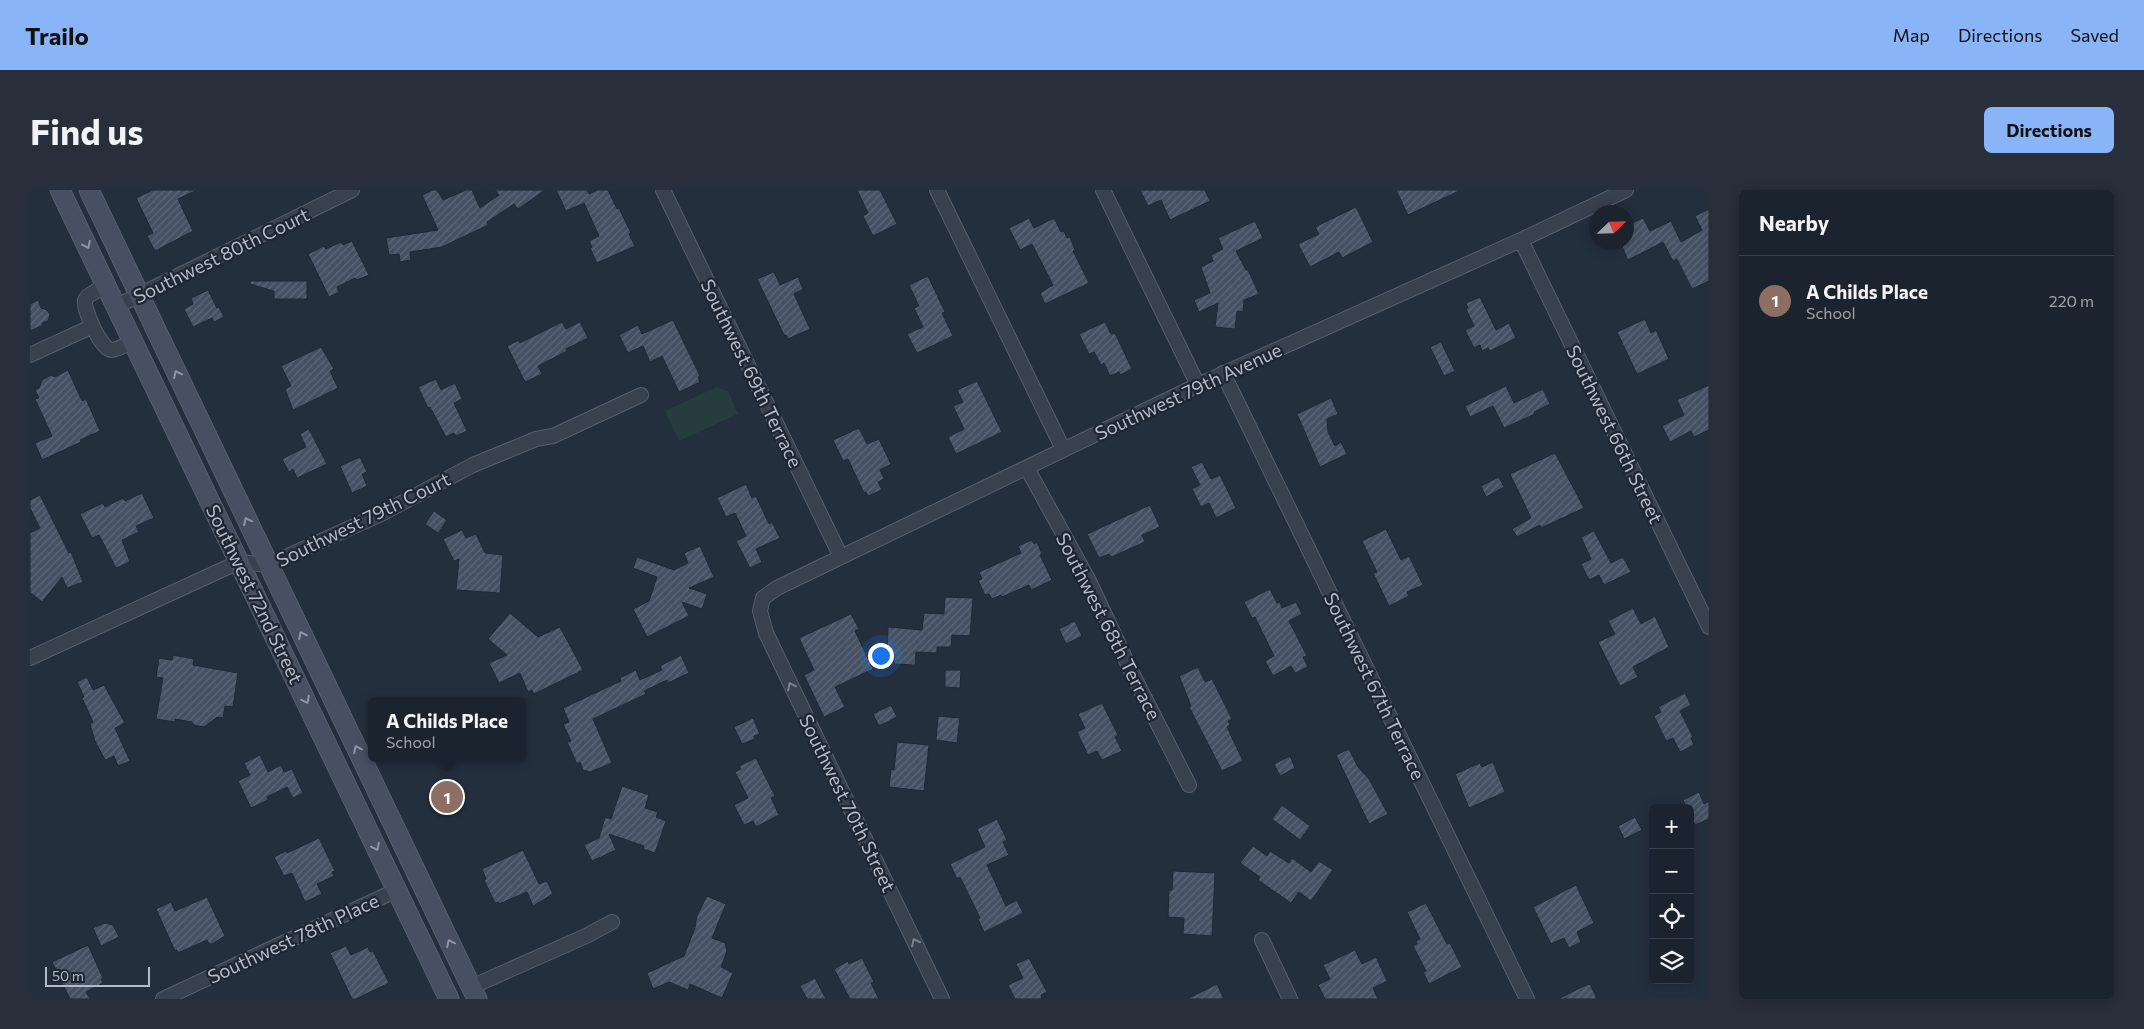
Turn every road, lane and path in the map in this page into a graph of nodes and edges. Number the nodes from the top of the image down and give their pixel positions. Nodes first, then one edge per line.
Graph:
1 (60, 190) edge
2 (89, 190) edge
3 (352, 190) edge
4 (663, 190) edge
5 (937, 190) edge
6 (1103, 190) edge
7 (1626, 190) edge
8 (1521, 240) junction
9 (106, 285) junction
10 (139, 294) junction
11 (117, 306) junction
12 (93, 326) junction
13 (133, 341) junction
14 (30, 356) edge
15 (1224, 373) junction
16 (1198, 385) junction
17 (641, 395) dead end
18 (1063, 449) junction
19 (1027, 468) junction
20 (841, 557) junction
21 (239, 562) junction
22 (268, 565) junction
23 (760, 605) joint
24 (1709, 627) edge
25 (30, 658) edge
26 (1189, 785) dead end
27 (397, 890) junction
28 (612, 922) dead end
29 (1262, 940) dead end
30 (474, 993) edge
31 (939, 993) edge
32 (163, 999) edge
33 (449, 999) edge
34 (1290, 999) edge
35 (1528, 999) edge

1 -> 9 main road, Southwest 72nd Street
2 - 10 main road, Southwest 72nd Street
3 - 10 street, Southwest 80th Court
4 - 20 street, Southwest 69th Terrace
5 - 18 street
6 - 16 street
7 - 8 street, Southwest 79th Avenue
8 - 15 street, Southwest 79th Avenue
8 - 24 street, Southwest 66th Street
9 - 11 main road, Southwest 72nd Street
9 - 12 street
10 - 11 street, Southwest 80th Court
22 -> 10 main road, Southwest 72nd Street
11 - 13 main road, Southwest 72nd Street
12 - 13 street
12 - 14 street
13 - 21 main road, Southwest 72nd Street
15 - 16 street, Southwest 79th Avenue
15 - 35 street, Southwest 67th Terrace
16 - 18 street, Southwest 79th Avenue
17 - 22 street, Southwest 79th Court
18 - 19 street, Southwest 79th Avenue
19 - 20 street, Southwest 79th Avenue
19 - 26 street, Southwest 68th Terrace
20 - 23 street, Southwest 79th Avenue
21 - 22 street, Southwest 79th Court
21 - 25 street
21 -> 27 main road, Southwest 72nd Street
30 -> 22 main road, Southwest 72nd Street
31 -> 23 street, Southwest 70th Street
27 - 32 street, Southwest 78th Place
27 - 33 main road, Southwest 72nd Street
28 - 30 street
29 - 34 street

